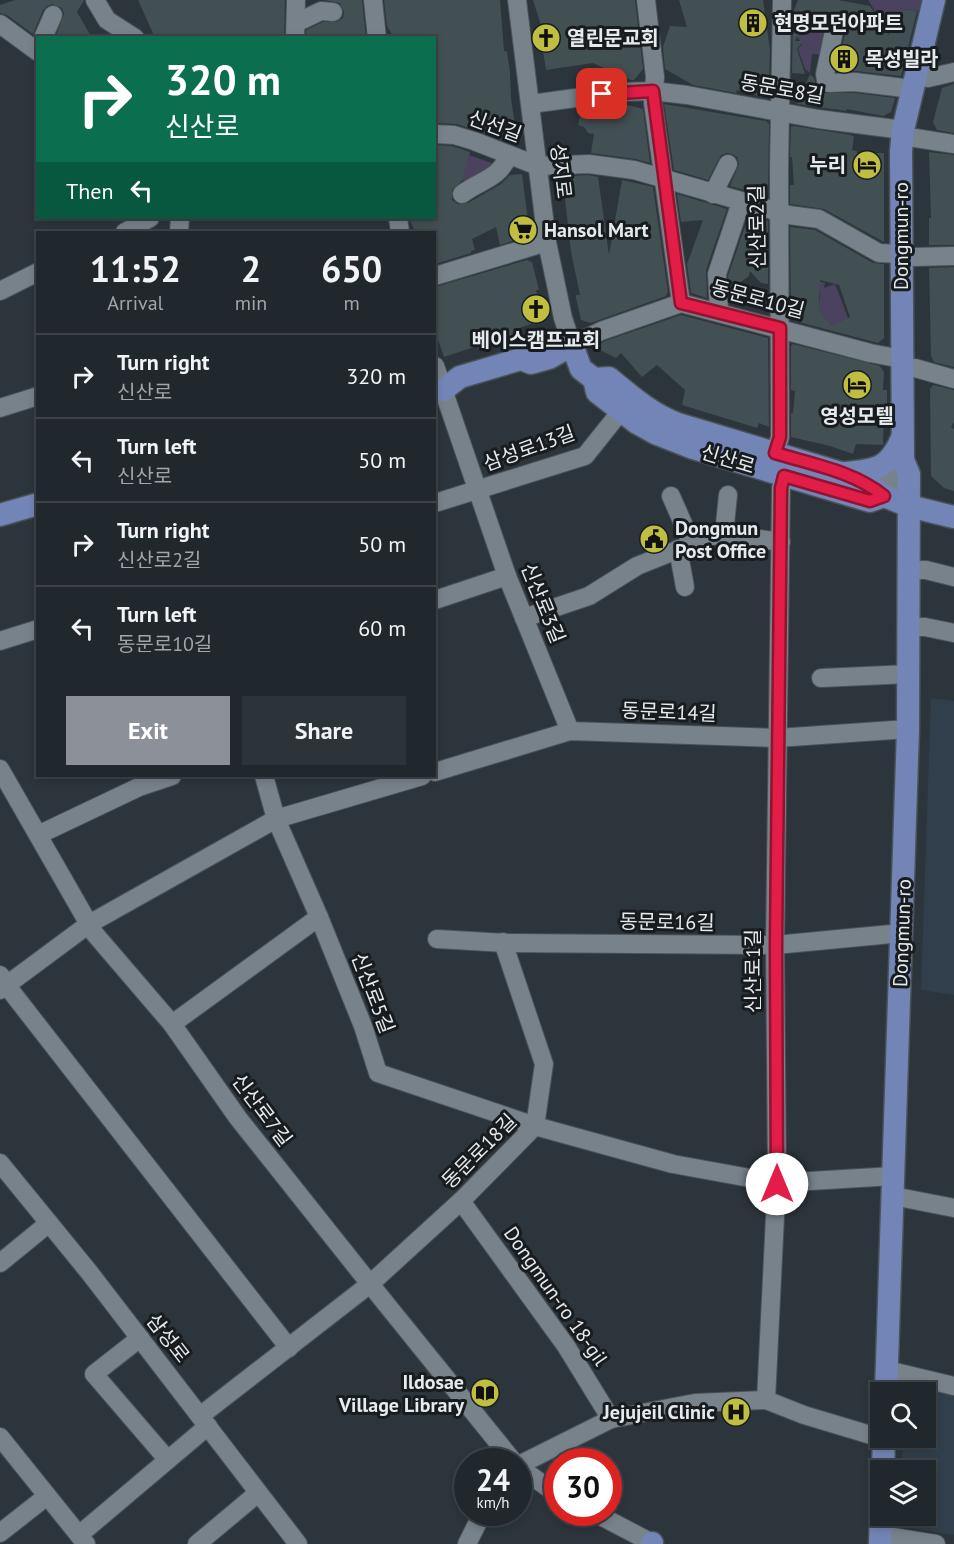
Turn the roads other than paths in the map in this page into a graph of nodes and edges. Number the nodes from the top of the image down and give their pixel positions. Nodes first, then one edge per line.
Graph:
1 (95, 0) edge
2 (296, 0) edge
3 (373, 0) edge
4 (517, 0) edge
5 (646, 0) edge
6 (782, 0) edge
7 (934, 0) edge
8 (947, 0) edge
9 (333, 12) dead end
10 (53, 15) dead end
11 (0, 24) edge
12 (295, 30) edge
13 (834, 31) dead end
14 (44, 36) edge
15 (132, 36) edge
16 (377, 36) edge
17 (36, 45) edge
18 (954, 72) edge
19 (920, 83) junction
20 (653, 91) junction
21 (531, 104) junction
22 (780, 112) junction
23 (436, 134) edge
24 (909, 134) junction
25 (954, 144) edge
26 (509, 155) junction
27 (728, 164) dead end
28 (538, 166) junction
29 (664, 178) junction
30 (462, 194) dead end
31 (713, 194) junction
32 (741, 202) junction
33 (779, 212) junction
34 (148, 219) edge
35 (127, 231) edge
36 (547, 242) junction
37 (907, 256) junction
38 (954, 256) edge
39 (36, 273) edge
40 (436, 276) edge
41 (0, 291) edge
42 (681, 303) junction
43 (719, 312) junction
44 (780, 328) junction
45 (572, 345) junction
46 (908, 363) junction
47 (436, 372) edge
48 (594, 379) junction
49 (954, 379) edge
50 (439, 391) edge
51 (36, 397) edge
52 (0, 408) edge
53 (621, 411) junction
54 (902, 438) junction
55 (775, 453) junction
56 (902, 471) junction
57 (841, 473) junction
58 (784, 476) junction
59 (478, 490) junction
60 (728, 495) dead end
61 (671, 496) dead end
62 (884, 496) junction
63 (436, 503) edge
64 (36, 505) edge
65 (909, 506) junction
66 (0, 515) edge
67 (954, 518) edge
68 (724, 534) junction
69 (781, 542) junction
70 (685, 546) junction
71 (909, 570) junction
72 (507, 576) junction
73 (954, 577) edge
74 (685, 587) dead end
75 (436, 600) edge
76 (524, 618) junction
77 (909, 627) junction
78 (36, 630) edge
79 (954, 633) edge
80 (0, 641) edge
81 (909, 674) junction
82 (821, 678) dead end
83 (908, 729) junction
84 (570, 731) junction
85 (777, 738) junction
86 (0, 769) edge
87 (436, 772) edge
88 (169, 777) edge
89 (264, 777) edge
90 (419, 777) edge
91 (276, 819) junction
92 (38, 835) junction
93 (319, 917) junction
94 (89, 924) junction
95 (902, 933) junction
96 (437, 939) dead end
97 (503, 942) junction
98 (776, 945) junction
99 (2, 983) edge
100 (172, 1024) junction
101 (535, 1126) junction
102 (0, 1163) edge
103 (777, 1184) junction
104 (893, 1186) junction
105 (461, 1201) junction
106 (954, 1208) edge
107 (49, 1223) junction
108 (0, 1263) edge
109 (370, 1284) junction
110 (140, 1338) junction
111 (289, 1348) junction
112 (887, 1381) edge
113 (954, 1386) edge
114 (766, 1400) junction
115 (611, 1419) junction
116 (204, 1421) junction
117 (870, 1434) edge
118 (0, 1437) edge
119 (502, 1448) edge
120 (532, 1459) edge
121 (167, 1460) junction
122 (258, 1492) junction
123 (47, 1496) junction
124 (476, 1526) edge
125 (619, 1526) edge
126 (880, 1531) edge
127 (0, 1533) edge
128 (82, 1540) edge
129 (197, 1544) edge
130 (298, 1544) edge
131 (467, 1544) edge
132 (653, 1544) edge
133 (936, 1544) edge

1 - 15 street
2 - 12 street
3 - 16 street
4 - 21 street, 성지로
5 - 20 street
6 - 22 street, 신산로2길
7 - 19 main road, Dongmun-ro
8 - 19 main road, Dongmun-ro
9 - 12 street
10 - 14 street
11 - 17 street
13 - 19 street
18 - 19 street
19 - 24 main road, Dongmun-ro
20 - 21 street, 동문로8길
20 - 22 street, 동문로8길
20 - 29 street
21 - 28 street, 성지로
22 - 24 street, 동문로8길
22 - 33 street, 신산로2길
23 - 26 street, 신선길
24 - 25 street, 동문로8길
24 - 37 main road, Dongmun-ro
26 - 28 street, 신선길
26 - 30 street
27 - 31 street
28 - 29 street
28 - 36 street, 성지로
29 - 31 street
29 - 42 street
31 - 32 street
32 - 33 street
32 - 43 street
33 - 37 street
33 - 44 street, 신산로2길
34 - 35 street
36 - 40 street
36 - 45 street, 성지로
37 - 38 street
37 - 46 main road, Dongmun-ro
39 - 41 street
42 - 43 street, 동문로10길
42 - 45 street, 동문로10길
43 - 44 street, 동문로10길
44 - 46 street, 동문로10길
44 - 55 street, 신산로2길
45 - 48 main road, 신산로
45 - 50 main road
46 - 49 street, 동문로10길
46 - 54 main road, Dongmun-ro
46 - 56 main road, Dongmun-ro
47 - 50 street, 신산로3길
48 - 53 main road, 신산로
48 - 55 main road, 신산로
50 - 59 street, 신산로3길
51 - 52 street
53 - 58 main road, 신산로
53 - 59 street, 삼성로13길
54 - 56 main road, Dongmun-ro
54 - 57 main road
55 - 57 main road, 신산로
56 - 65 main road, Dongmun-ro
57 - 62 main road, 신산로
58 - 62 main road, 신산로
58 - 69 street, 신산로1길
59 - 63 street, 삼성로13길
59 - 72 street, 신산로3길
60 - 68 street
61 - 70 street
62 - 65 main road, 신산로
64 - 66 main road
65 - 67 main road, 신산로
65 - 71 main road, Dongmun-ro
68 - 69 street
68 - 70 street
69 - 85 street, 신산로1길
70 - 74 street
70 - 76 street
71 - 73 street
71 - 77 main road, Dongmun-ro
72 - 75 street
72 - 76 street, 신산로3길
76 - 84 street, 신산로3길
77 - 79 street
77 - 81 main road, Dongmun-ro
78 - 80 street
81 - 82 street
81 - 83 main road, Dongmun-ro
83 - 85 street, 동문로14길
83 - 95 main road, Dongmun-ro
84 - 85 street, 동문로14길
84 - 87 street, 동문로14길
85 - 98 street, 신산로1길
86 - 92 street, 신산로7길
88 - 92 street
89 - 91 street, 신산로5길
90 - 91 street
91 - 93 street, 신산로5길
91 - 94 street
92 - 94 street, 신산로7길
93 - 100 street
93 - 101 street, 신산로5길
94 - 99 street
94 - 100 street, 신산로7길
95 - 98 street, 동문로16길
95 - 104 main road, Dongmun-ro
96 - 97 street, 동문로16길
97 - 98 street, 동문로16길
97 - 101 street
98 - 103 street, 신산로1길
99 - 111 street
100 - 109 street, 신산로7길
101 - 103 street, 동문로18길
101 - 105 street, 동문로18길
102 - 107 street, 삼성로
103 - 104 street, 동문로18길
103 - 114 street, 신산로1길
104 - 106 street, 동문로18길
104 - 112 main road, Dongmun-ro
105 - 109 street, 동문로18길
105 - 115 street, Dongmun-ro 18-gil
107 - 108 street
107 - 110 street, 삼성로
109 - 111 street, 동문로18길
109 - 119 street, 신산로7길
110 - 116 street, 삼성로
110 - 121 street
111 - 116 street, 동문로18길
112 - 113 street
114 - 115 street
114 - 117 street
115 - 120 street
116 - 121 street, 동문로18길
116 - 122 street, 삼성로
118 - 123 street
121 - 128 street, 동문로18길
122 - 129 street
122 - 130 street, 삼성로
123 - 127 street
123 - 128 street
124 - 131 street
125 - 132 street
126 - 133 street

